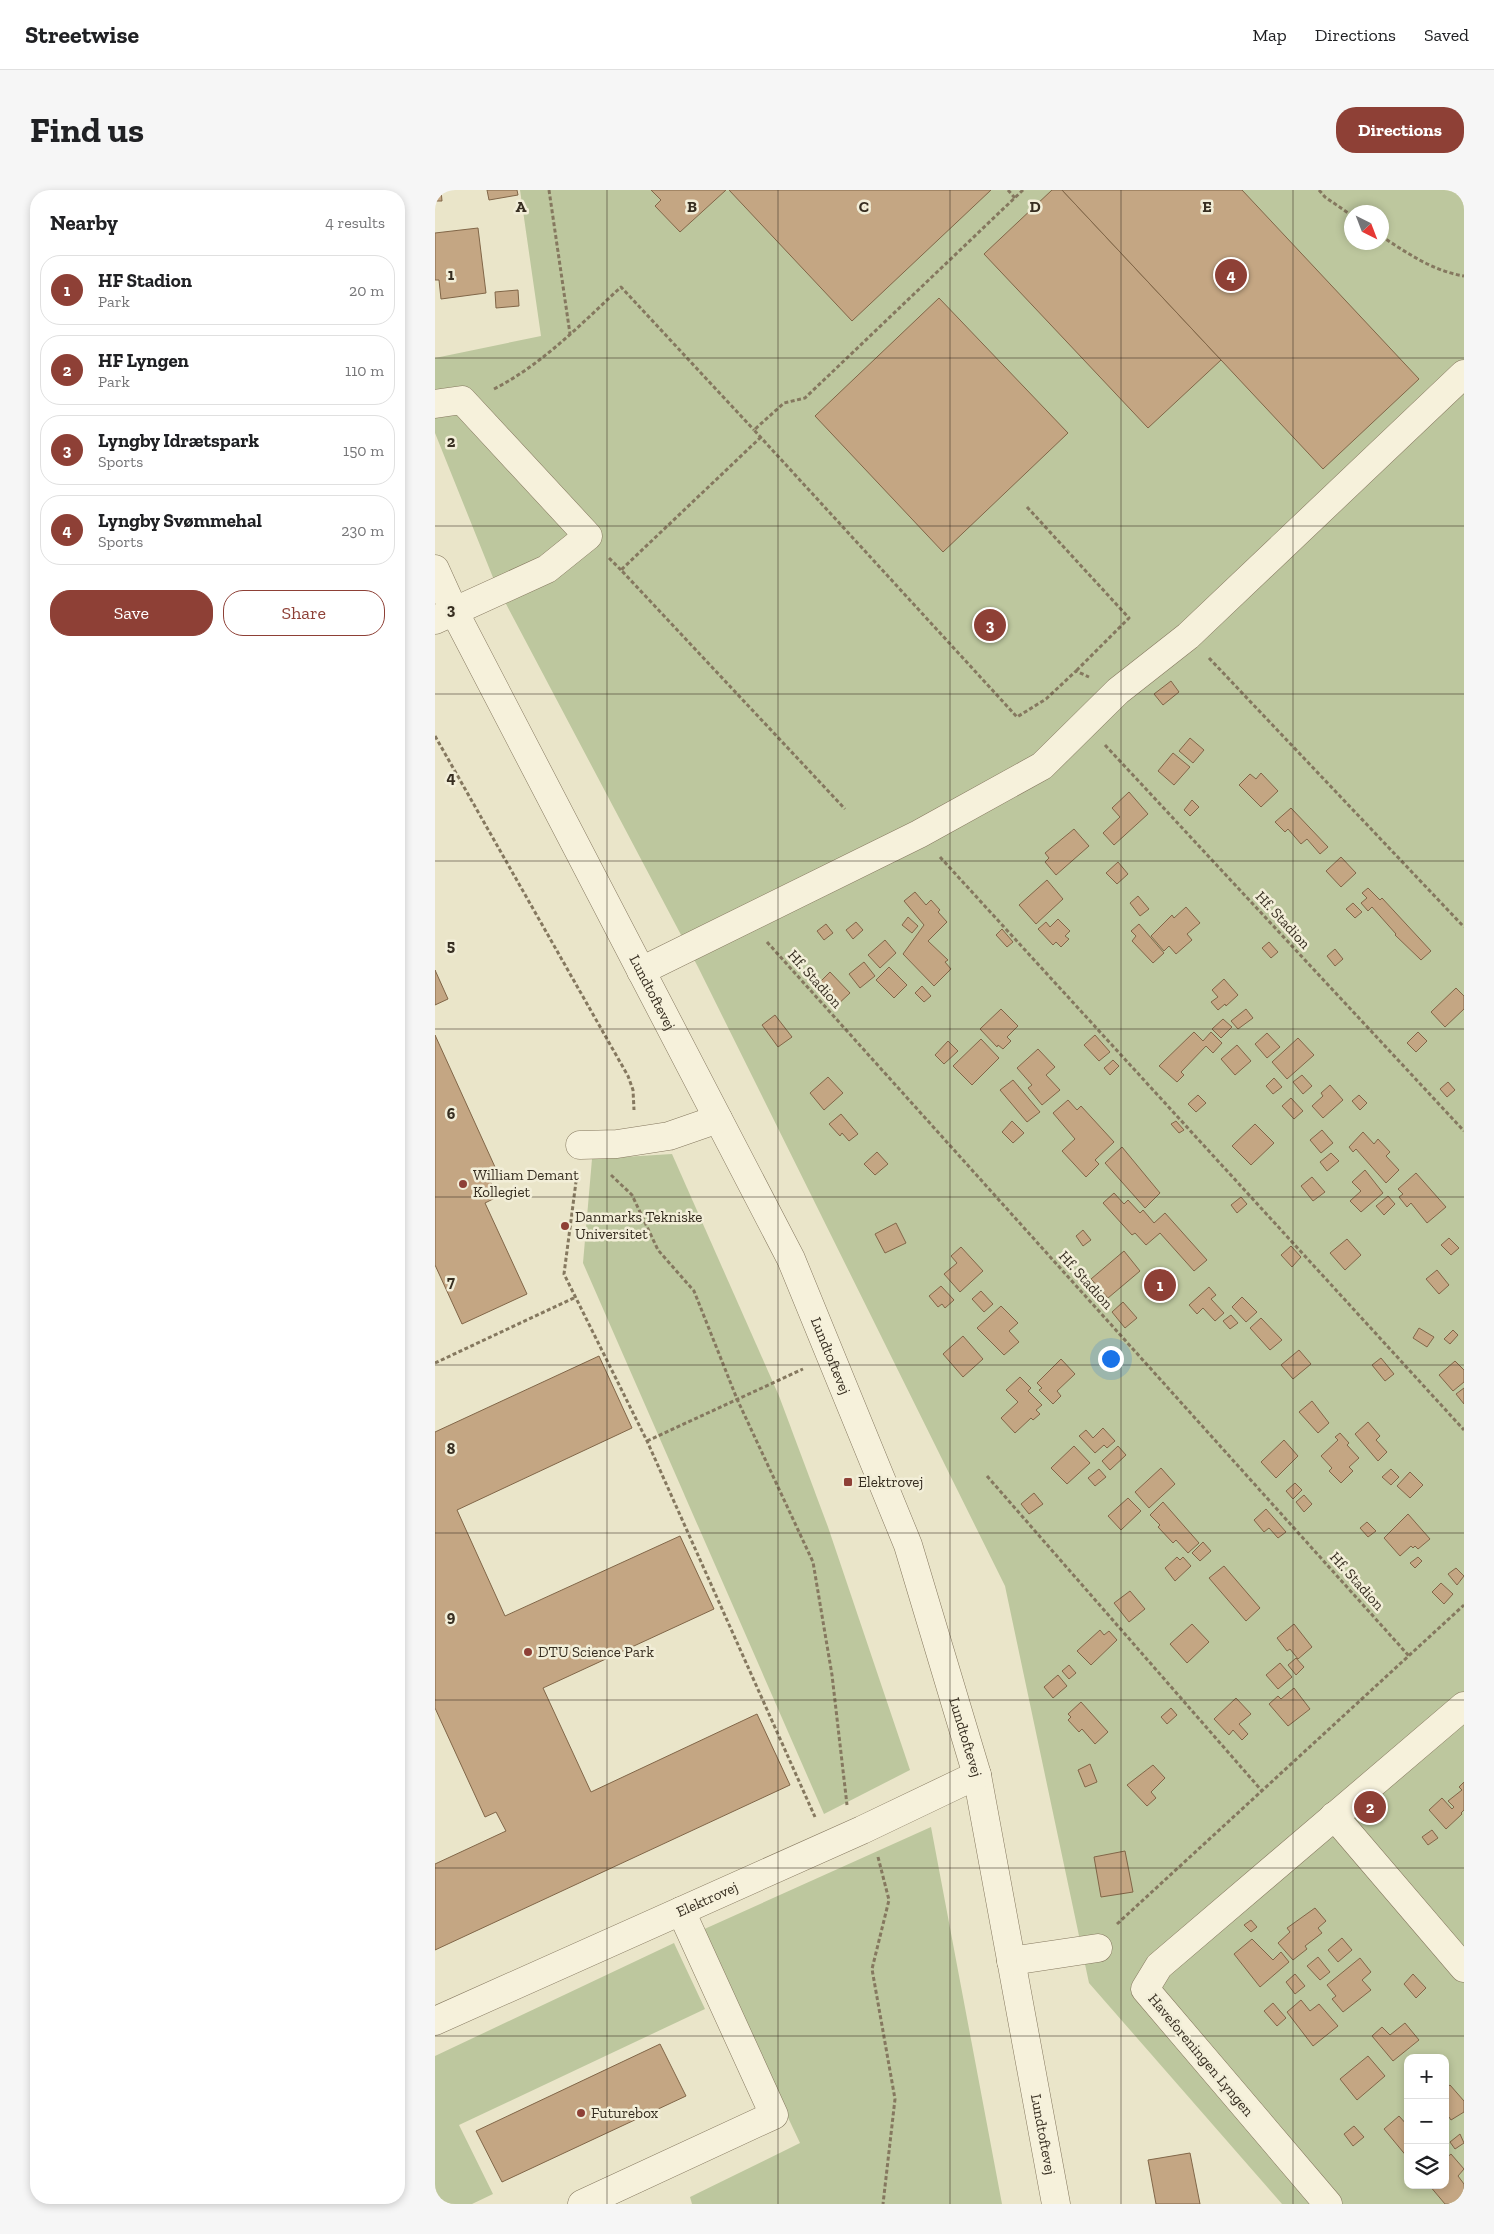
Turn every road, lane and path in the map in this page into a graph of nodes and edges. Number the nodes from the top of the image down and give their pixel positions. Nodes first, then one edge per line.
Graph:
1 (549, 190) edge
2 (1008, 190) edge
3 (1023, 190) edge
4 (1319, 190) edge
5 (1015, 198) junction
6 (1344, 210) edge
7 (1389, 241) edge
8 (1464, 276) edge
9 (570, 334) junction
10 (1464, 374) edge
11 (462, 400) junction
12 (435, 404) edge
13 (755, 430) junction
14 (761, 438) junction
15 (1027, 507) dead end
16 (435, 569) edge
17 (444, 616) edge
18 (1188, 636) junction
19 (1076, 671) junction
20 (1118, 691) junction
21 (1086, 725) junction
22 (435, 736) edge
23 (845, 809) dead end
24 (919, 834) junction
25 (746, 920) junction
26 (1464, 927) edge
27 (641, 971) junction
28 (718, 1119) junction
29 (1464, 1131) edge
30 (599, 1145) junction
31 (576, 1297) junction
32 (831, 1357) junction
33 (435, 1363) edge
34 (737, 1399) junction
35 (1464, 1430) edge
36 (647, 1441) junction
37 (987, 1476) dead end
38 (1464, 1605) edge
39 (1409, 1656) junction
40 (1464, 1706) edge
41 (977, 1775) junction
42 (1263, 1790) junction
43 (1334, 1816) junction
44 (863, 1830) junction
45 (828, 1845) junction
46 (681, 1911) junction
47 (1098, 1948) joint
48 (1011, 1960) junction
49 (1464, 1968) edge
50 (435, 2022) edge
51 (582, 2204) edge
52 (883, 2204) edge
53 (1056, 2204) edge
54 (1327, 2204) edge

1 - 9 path
2 - 5 path
3 - 5 path
4 - 6 path
5 - 13 path
7 - 8 path
9 - 11 path
9 - 13 path
10 - 18 street
11 - 12 street
11 - 17 street
13 - 14 path
14 - 19 path
14 - 23 path
15 - 19 path
16 - 17 street, Lundtoftevej
17 - 27 street, Lundtoftevej
18 - 20 street
18 - 26 path
19 - 20 path
20 - 21 street
21 - 24 street
21 - 29 path, Hf. Stadion
22 - 30 path
24 - 25 street
24 - 35 path
25 - 27 street
25 - 39 path, Hf. Stadion
27 - 28 street, Lundtoftevej
28 - 30 street
28 - 32 street, Lundtoftevej
30 - 31 path
30 - 34 path
31 - 33 path
31 - 36 path
32 - 34 path
32 - 41 street, Lundtoftevej
34 - 36 path
34 - 44 path
36 - 45 path
37 - 42 path
38 - 39 path
39 - 42 path
40 - 43 street, Haveforeningen Lyngen
41 - 44 street, Elektrovej
41 - 48 street, Lundtoftevej
42 - 47 path
43 - 49 street
43 - 54 street, Haveforeningen Lyngen
44 - 45 street, Elektrovej
44 - 52 path
45 - 46 street, Elektrovej
46 - 50 street, Elektrovej
46 - 51 street
47 - 48 street
48 - 53 street, Lundtoftevej

